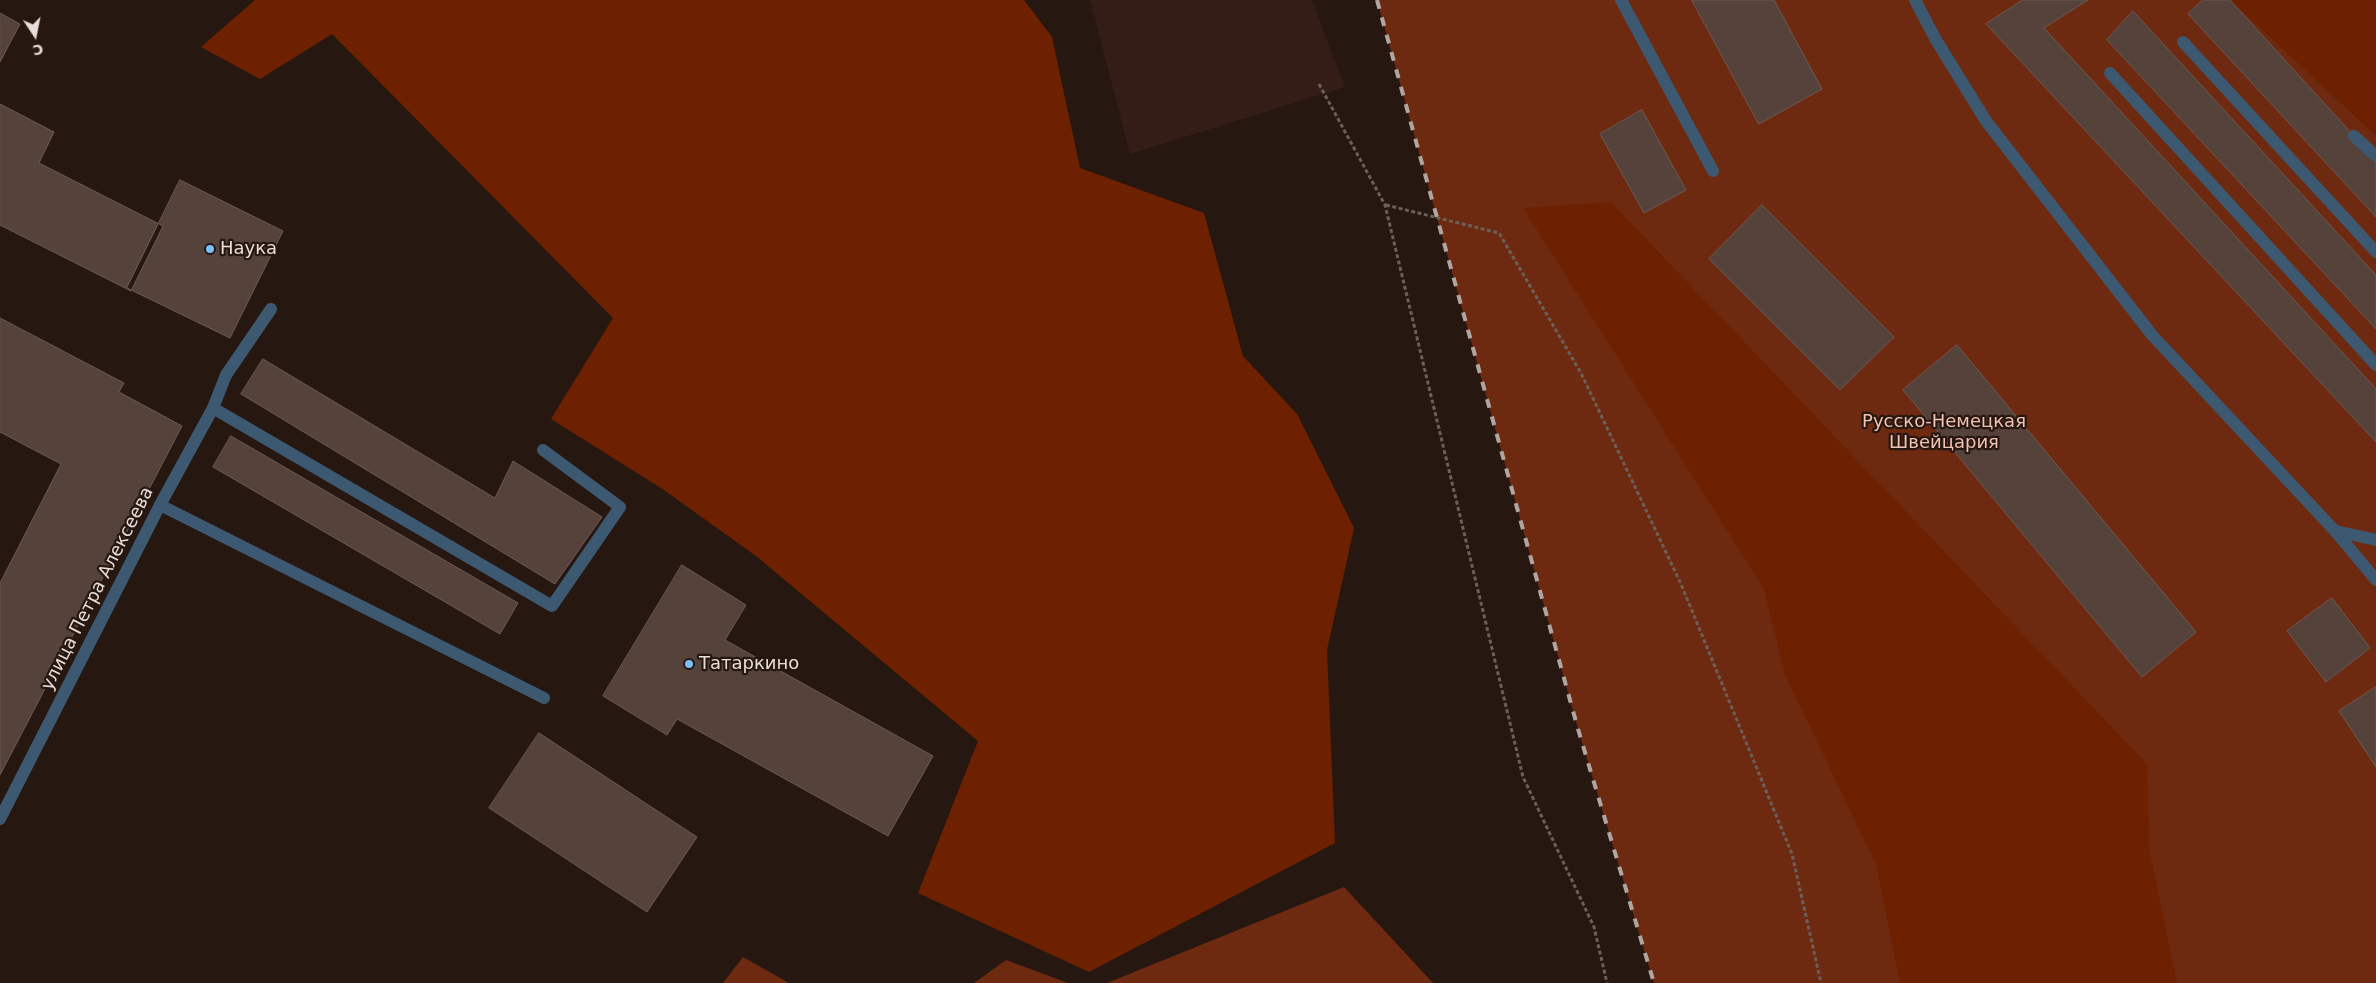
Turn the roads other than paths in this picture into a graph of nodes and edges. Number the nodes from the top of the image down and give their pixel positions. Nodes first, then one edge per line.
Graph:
1 (1621, 0) edge
2 (1915, 0) edge
3 (2183, 42) dead end
4 (2110, 73) dead end
5 (2354, 136) dead end
6 (2376, 156) edge
7 (1713, 171) dead end
8 (2376, 252) edge
9 (271, 309) dead end
10 (2376, 365) edge
11 (213, 408) junction
12 (543, 450) dead end
13 (160, 505) junction
14 (2336, 532) junction
15 (2376, 540) edge
16 (2376, 580) edge
17 (544, 698) dead end
18 (0, 819) edge

1 - 7 street
2 - 14 street
3 - 8 street
4 - 10 street
5 - 6 street
9 - 11 street, улица Петра Алексеева
11 - 12 street
11 - 13 street, улица Петра Алексеева
13 - 17 street
13 - 18 street, улица Петра Алексеева
14 - 15 street
14 - 16 street

